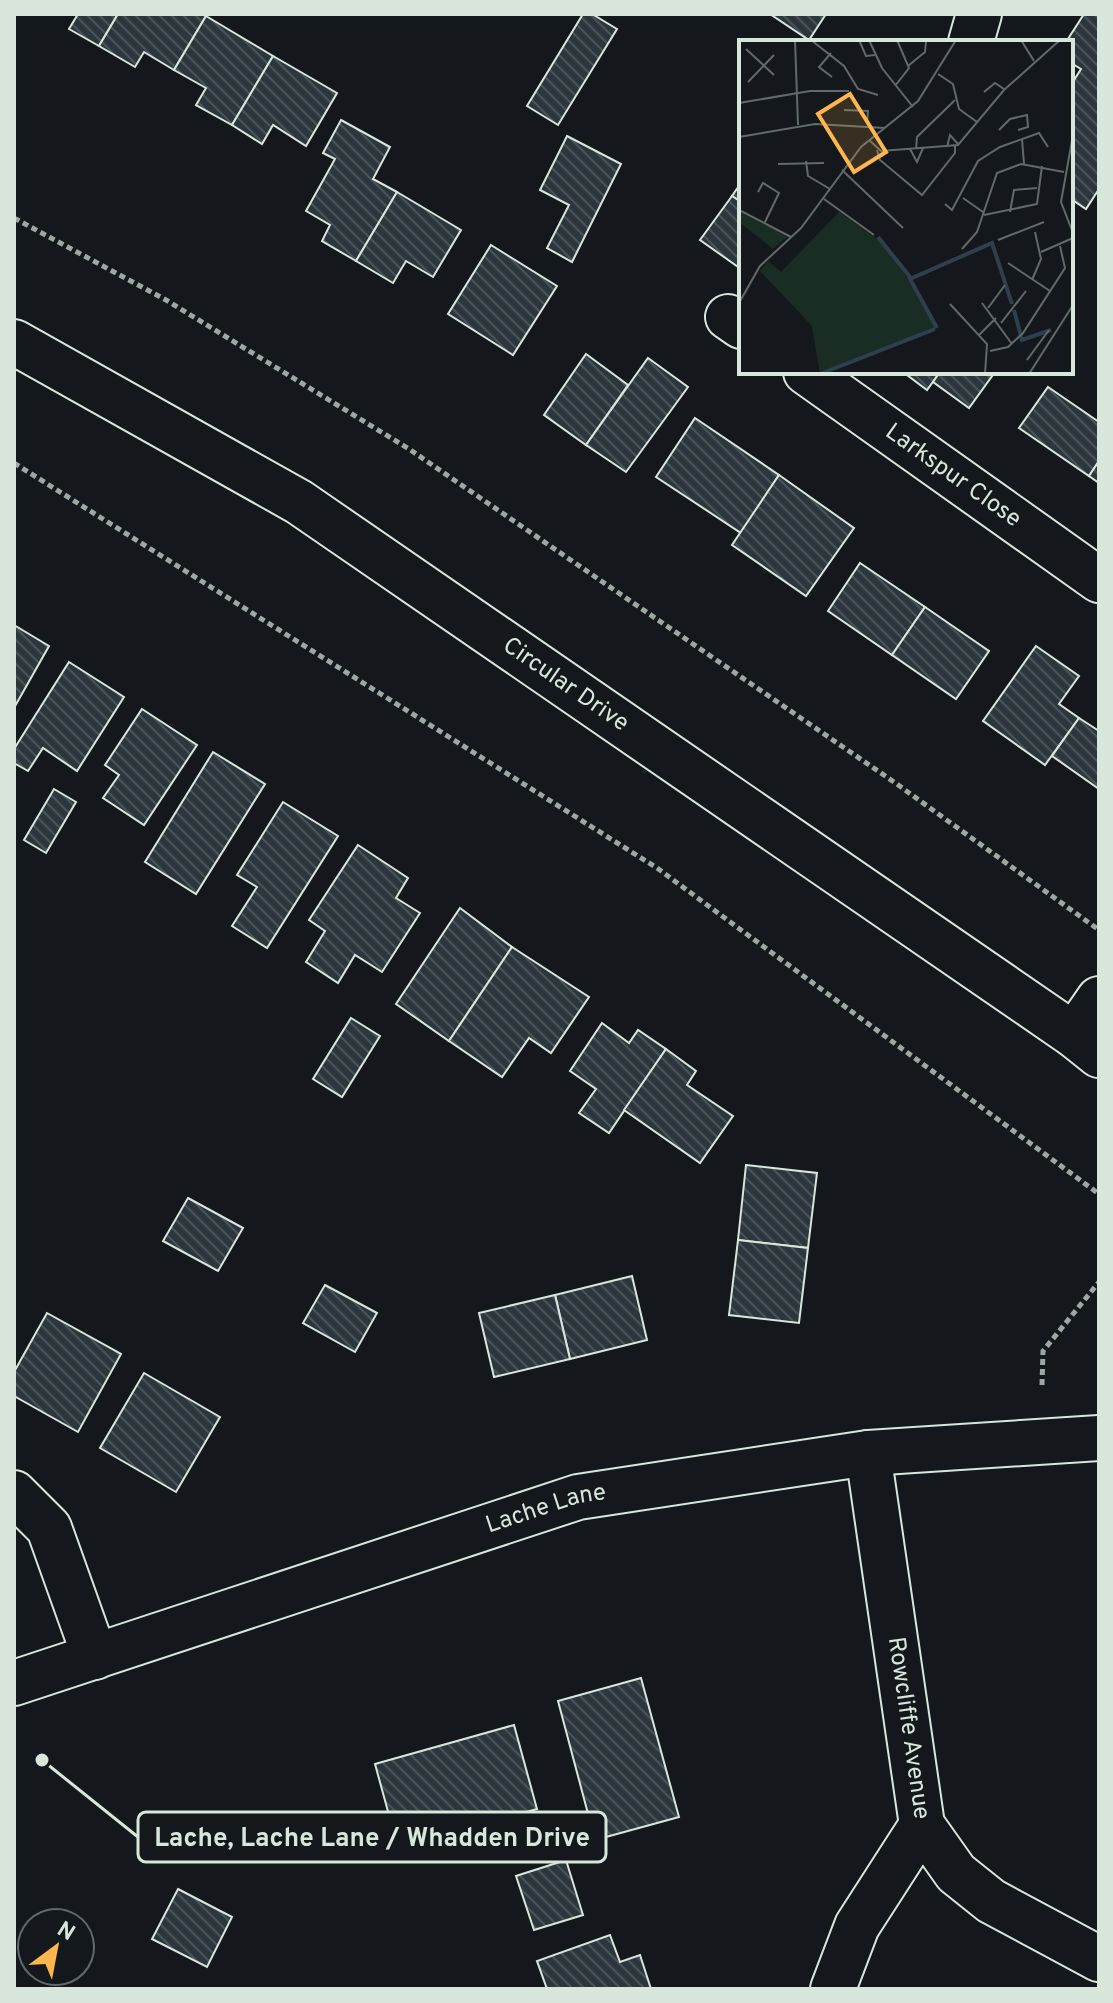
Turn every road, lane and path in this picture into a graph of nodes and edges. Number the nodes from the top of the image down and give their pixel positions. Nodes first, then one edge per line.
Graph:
1 (979, 14) edge
2 (972, 40) edge
3 (14, 218) edge
4 (14, 342) edge
5 (809, 374) edge
6 (14, 463) edge
7 (1099, 580) edge
8 (1099, 930) edge
9 (1099, 999) edge
10 (1086, 1045) edge
11 (1099, 1194) edge
12 (1099, 1282) edge
13 (1099, 1438) edge
14 (1040, 1442) junction
15 (868, 1453) junction
16 (14, 1493) edge
17 (95, 1657) junction
18 (14, 1683) edge
19 (922, 1825) junction
20 (1099, 1959) edge
21 (833, 1989) edge

1 - 2 street
3 - 8 path
4 - 10 street, Circular Drive
5 - 7 street, Larkspur Close
6 - 11 path
9 - 10 street
12 - 14 path
13 - 14 street, Lache Lane
14 - 15 street, Lache Lane
15 - 17 street, Lache Lane
15 - 19 street, Rowcliffe Avenue
16 - 17 street
17 - 18 street, Lache Lane
19 - 20 street, Rowcliffe Avenue
19 - 21 street

